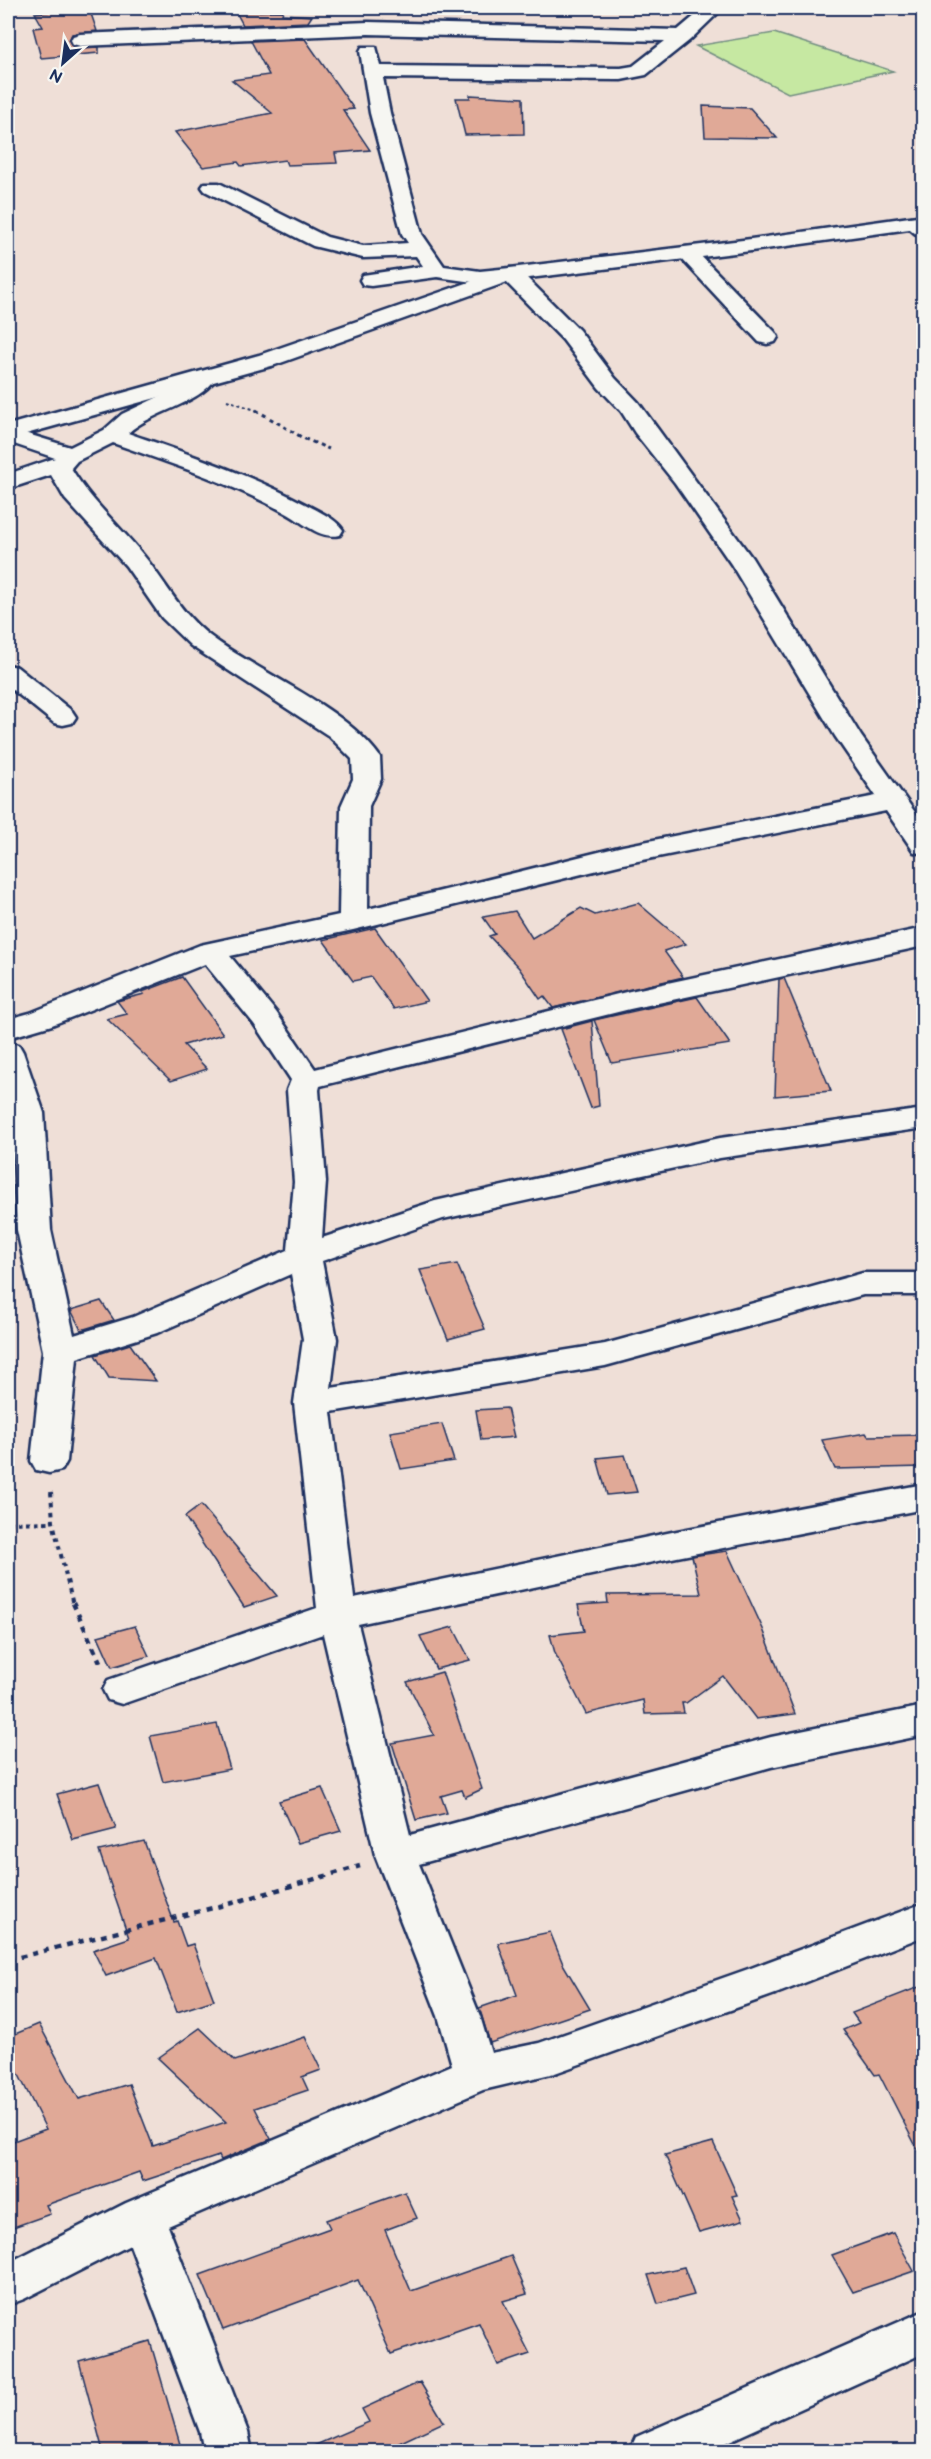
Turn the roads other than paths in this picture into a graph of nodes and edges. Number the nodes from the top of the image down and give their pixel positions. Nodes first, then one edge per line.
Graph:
1 (367, 8) edge
2 (714, 8) edge
3 (368, 28) junction
4 (683, 36) junction
5 (80, 40) dead end
6 (373, 72) junction
7 (212, 187) dead end
8 (920, 225) edge
9 (423, 249) junction
10 (687, 253) junction
11 (437, 271) junction
12 (510, 274) junction
13 (371, 280) dead end
14 (767, 337) dead end
15 (205, 378) junction
16 (8, 434) edge
17 (112, 435) junction
18 (65, 460) junction
19 (8, 482) edge
20 (332, 530) dead end
21 (8, 673) edge
22 (63, 717) dead end
23 (893, 801) junction
24 (924, 846) edge
25 (352, 921) junction
26 (924, 937) edge
27 (210, 951) junction
28 (8, 1029) edge
29 (8, 1052) edge
30 (308, 1080) junction
31 (924, 1119) edge
32 (304, 1256) junction
33 (924, 1284) edge
34 (60, 1351) junction
35 (312, 1403) junction
36 (49, 1461) dead end
37 (924, 1496) edge
38 (337, 1615) junction
39 (122, 1690) road end
40 (924, 1720) edge
41 (395, 1855) junction
42 (924, 1918) edge
43 (476, 2074) junction
44 (142, 2217) junction
45 (8, 2285) edge
46 (924, 2331) edge
47 (228, 2451) edge
48 (653, 2451) edge

1 - 3 street
2 - 4 street
3 - 4 street
3 - 5 street
3 - 6 street
4 - 6 street
6 - 9 street
7 - 9 street
8 - 10 street
9 - 11 street
10 - 12 street
10 - 14 street
11 - 12 street
11 - 13 street
12 - 15 street
12 - 23 street
15 - 16 street
15 - 17 street
16 - 18 street
17 - 18 street
17 - 20 street
18 - 19 street
18 - 25 street
21 - 22 street
23 - 24 street
23 - 25 street
25 - 27 street
26 - 30 street
27 - 28 street
27 - 30 street
29 - 34 street
30 - 32 street
31 - 32 street
32 - 34 street
32 - 35 street
33 - 35 street
34 - 36 street
35 - 38 street
37 - 38 street
38 - 39 street
38 - 41 street
40 - 41 street
41 - 43 street
42 - 43 street
43 - 44 street
44 - 45 street
44 - 47 street
46 - 48 street

